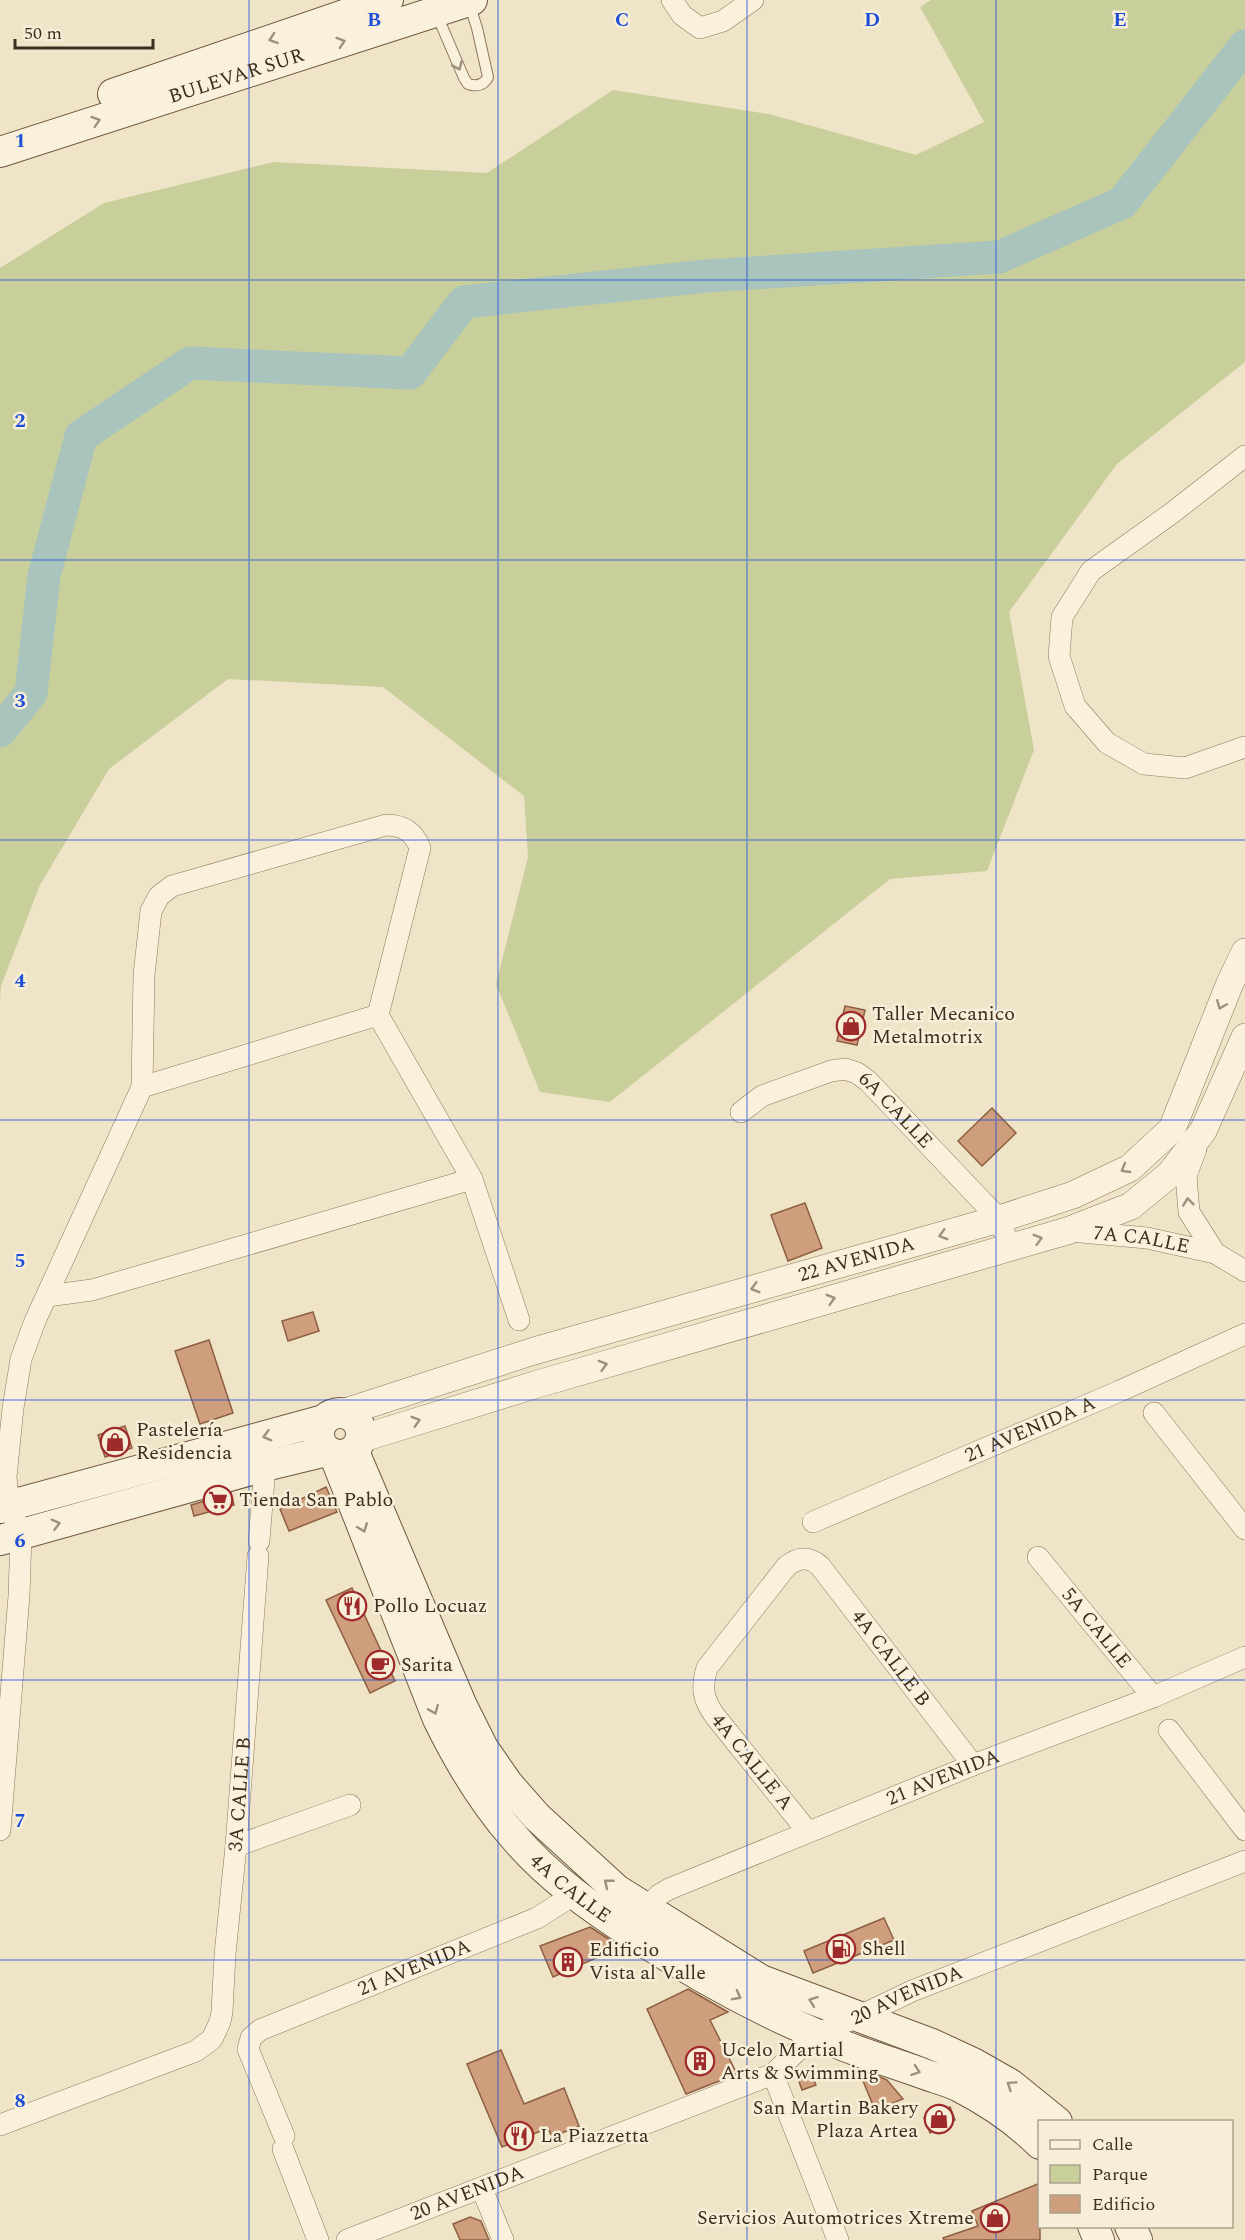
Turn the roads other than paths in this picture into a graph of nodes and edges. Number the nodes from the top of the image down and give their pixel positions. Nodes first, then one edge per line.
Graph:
1 (388, 0) edge
2 (672, 0) edge
3 (753, 0) edge
4 (470, 1) edge
5 (435, 12) junction
6 (0, 131) edge
7 (0, 152) edge
8 (1245, 456) edge
9 (1245, 747) edge
10 (1245, 952) edge
11 (378, 1015) junction
12 (1245, 1037) edge
13 (142, 1087) junction
14 (741, 1112) dead end
15 (1203, 1131) junction
16 (472, 1179) junction
17 (999, 1219) junction
18 (1067, 1231) junction
19 (1010, 1247) junction
20 (1215, 1253) junction
21 (1245, 1271) edge
22 (47, 1296) junction
23 (519, 1320) dead end
24 (1245, 1334) edge
25 (534, 1351) junction
26 (542, 1383) junction
27 (1154, 1413) dead end
28 (333, 1417) junction
29 (344, 1449) junction
30 (265, 1466) junction
31 (4, 1507) edge
32 (813, 1522) dead end
33 (1245, 1528) edge
34 (11, 1537) edge
35 (1038, 1557) dead end
36 (803, 1559) joint
37 (1245, 1657) edge
38 (1153, 1698) junction
39 (1169, 1730) dead end
40 (973, 1765) junction
41 (350, 1805) dead end
42 (0, 1830) edge
43 (1245, 1830) edge
44 (808, 1832) junction
45 (236, 1846) junction
46 (1245, 1861) edge
47 (575, 1894) junction
48 (646, 1908) junction
49 (858, 2017) junction
50 (815, 2034) junction
51 (773, 2074) junction
52 (1056, 2120) edge
53 (0, 2125) edge
54 (1038, 2142) edge
55 (482, 2189) junction
56 (318, 2240) edge
57 (347, 2240) edge
58 (503, 2240) edge
59 (838, 2240) edge

1 -> 6 main road, BULEVAR SUR
2 - 3 street
4 - 5 main road, BULEVAR SUR
5 -> 4 lane
7 -> 5 main road, BULEVAR SUR
8 - 9 street
10 -> 17 street, 22 AVENIDA
11 - 13 street
11 - 13 street
11 - 16 street
12 - 15 street, 22 AVENIDA
13 - 22 street
14 - 17 street, 6A CALLE
15 - 18 street, 22 AVENIDA
20 -> 15 street, 7A CALLE
16 - 22 street
16 - 23 street
17 - 19 street, 6A CALLE
17 -> 25 street, 22 AVENIDA
19 -> 18 street, 22 AVENIDA
18 - 20 street, 7A CALLE
26 -> 19 street, 22 AVENIDA
20 - 21 street, 7A CALLE
22 - 31 street
24 - 32 street, 21 AVENIDA A
25 - 26 street
25 - 28 street, 22 AVENIDA
29 -> 26 street, 22 AVENIDA
27 - 33 street
28 - 29 main road
28 -> 31 main road
29 - 30 main road
29 -> 47 main road, 4A CALLE
48 -> 29 main road, 4A CALLE
34 -> 30 main road
30 - 45 street, 3A CALLE B
31 - 34 street
34 - 42 street
35 - 38 street, 5A CALLE
36 - 40 street, 4A CALLE B
36 - 44 street, 4A CALLE A
37 - 38 street, 21 AVENIDA
38 - 40 street, 21 AVENIDA
39 - 43 street
40 - 44 street, 21 AVENIDA
41 - 45 street
44 - 48 street, 21 AVENIDA
45 - 53 street, 3A CALLE B
46 - 49 street, 20 AVENIDA
47 -> 50 main road, 4A CALLE
47 - 56 street, 21 AVENIDA
49 -> 48 main road, 4A CALLE
49 - 50 street, 20 AVENIDA
52 -> 49 main road, 4A CALLE
50 - 51 street, 20 AVENIDA
50 -> 54 main road, 4A CALLE
51 - 55 street, 20 AVENIDA
51 - 59 street
55 - 57 street, 20 AVENIDA
55 - 58 street

